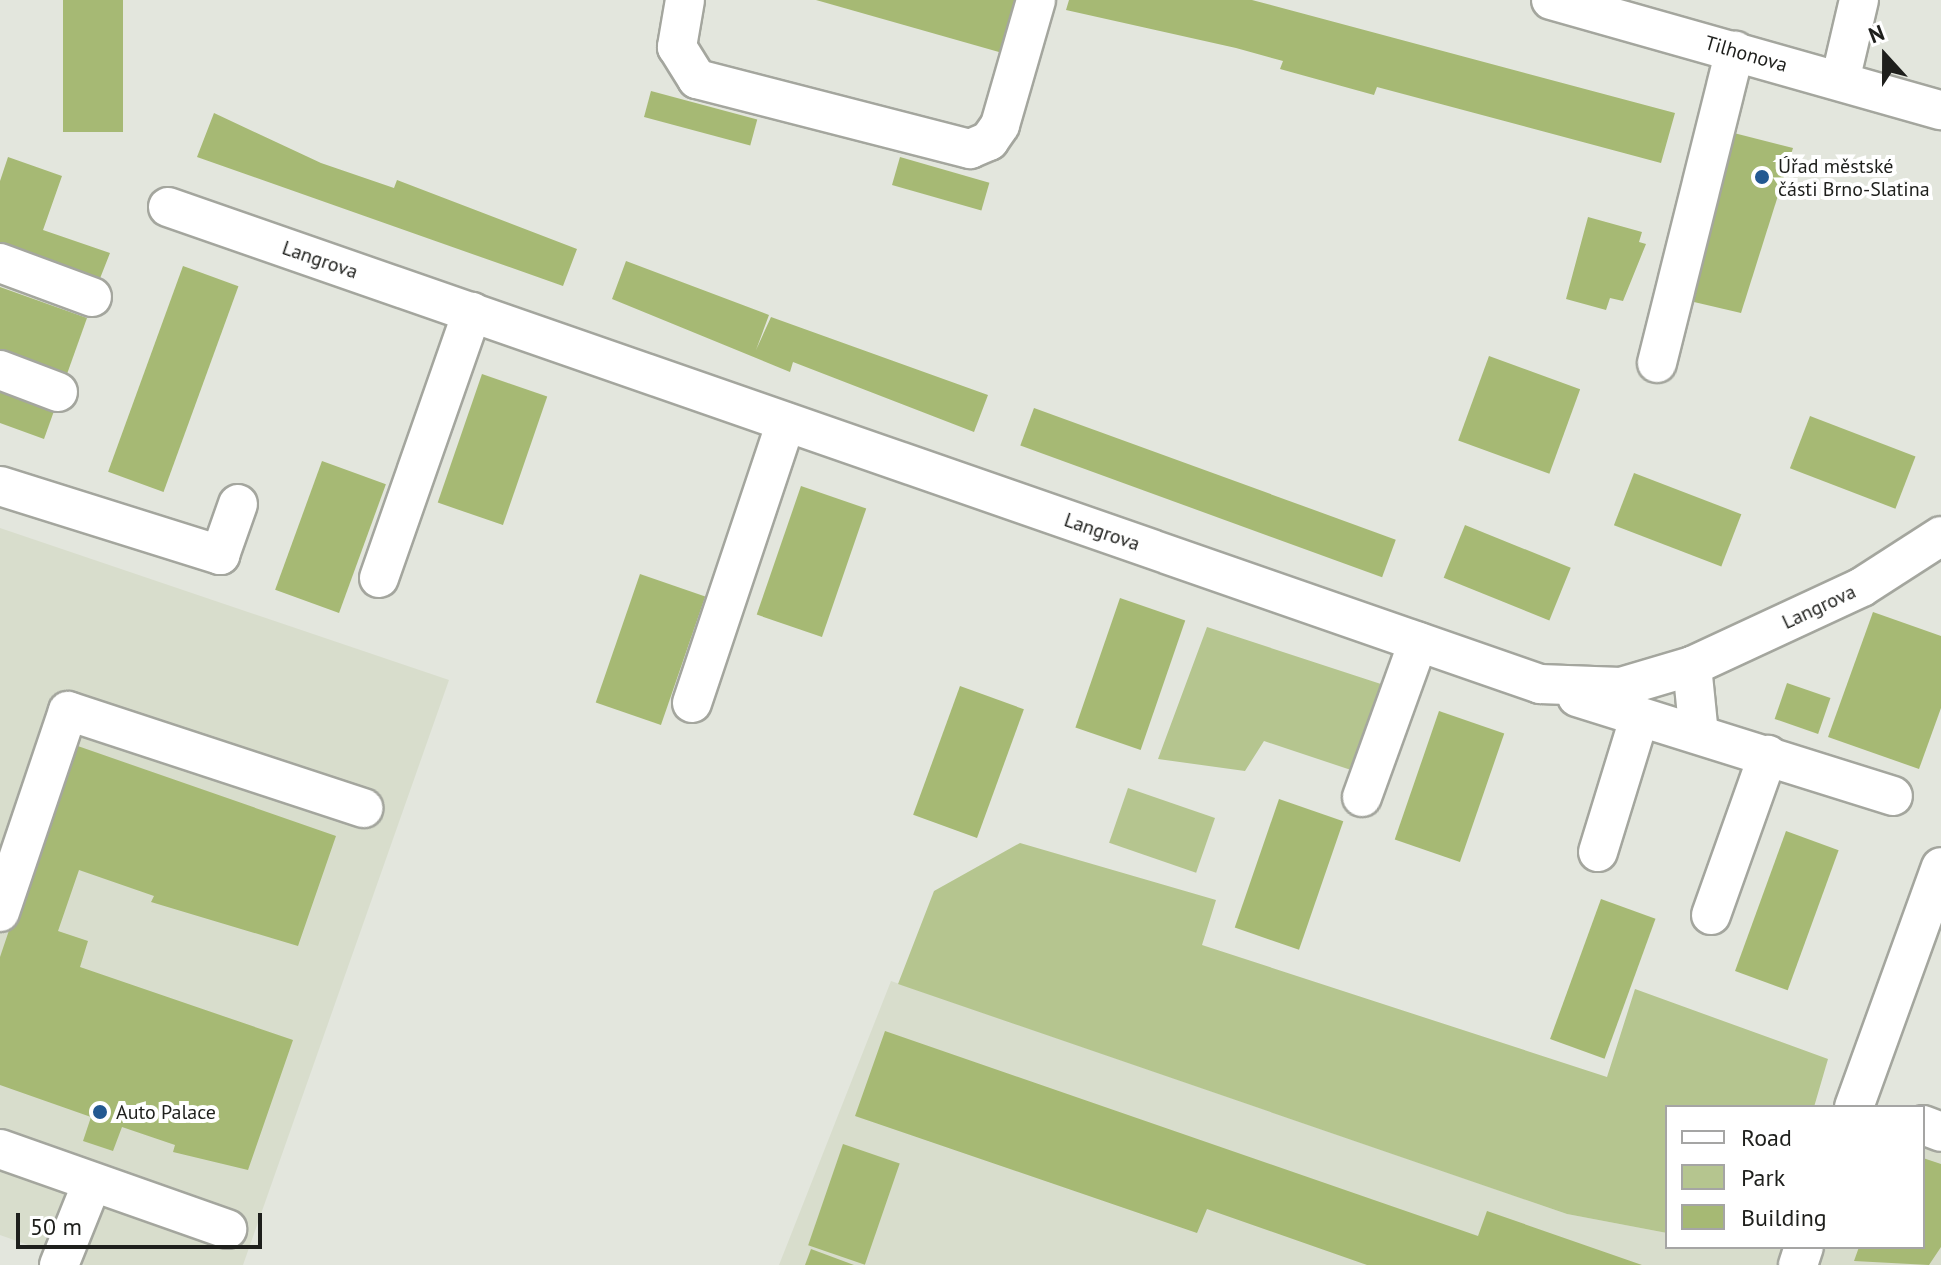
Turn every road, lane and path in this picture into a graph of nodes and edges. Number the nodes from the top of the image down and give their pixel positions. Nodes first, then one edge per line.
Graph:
1 (685, 0) edge
2 (1036, 0) edge
3 (1551, 0) edge
4 (1859, 0) edge
5 (1667, 15) edge
6 (1735, 51) junction
7 (1840, 81) junction
8 (1941, 110) edge
9 (168, 207) dead end
10 (0, 263) edge
11 (92, 297) dead end
12 (472, 312) junction
13 (1657, 363) dead end
14 (0, 370) edge
15 (58, 392) dead end
16 (786, 422) junction
17 (0, 486) edge
18 (238, 504) dead end
19 (1941, 536) edge
20 (379, 578) dead end
21 (1418, 642) junction
22 (1692, 666) junction
23 (1540, 684) junction
24 (692, 703) dead end
25 (1639, 719) junction
26 (1699, 735) junction
27 (1768, 755) junction
28 (1893, 796) dead end
29 (1362, 797) dead end
30 (363, 808) dead end
31 (11, 844) edge
32 (1598, 852) dead end
33 (1941, 867) edge
34 (0, 912) edge
35 (1711, 915) dead end
36 (1860, 1105) edge
37 (0, 1149) edge
38 (92, 1183) junction
39 (227, 1229) dead end
40 (59, 1265) edge

1 - 2 street
3 - 5 street, Tilhonova
4 - 7 street
5 - 6 street, Tilhonova
6 - 7 street, Tilhonova
6 - 13 street
7 - 8 street, Tilhonova
9 - 12 street, Langrova
10 - 11 street
12 - 16 street, Langrova
12 - 20 street
14 - 15 street
16 - 21 street, Langrova
16 - 24 street
17 - 18 street
19 - 22 street, Langrova
21 - 23 street, Langrova
21 - 29 street
22 - 23 street, Langrova
22 - 26 street
23 - 25 street, Langrova
25 - 26 street, Langrova
25 - 32 street
26 - 27 street, Langrova
27 - 28 street, Langrova
27 - 35 street
30 - 31 street
31 - 34 street
33 - 36 street
37 - 38 street
38 - 39 street
38 - 40 street

